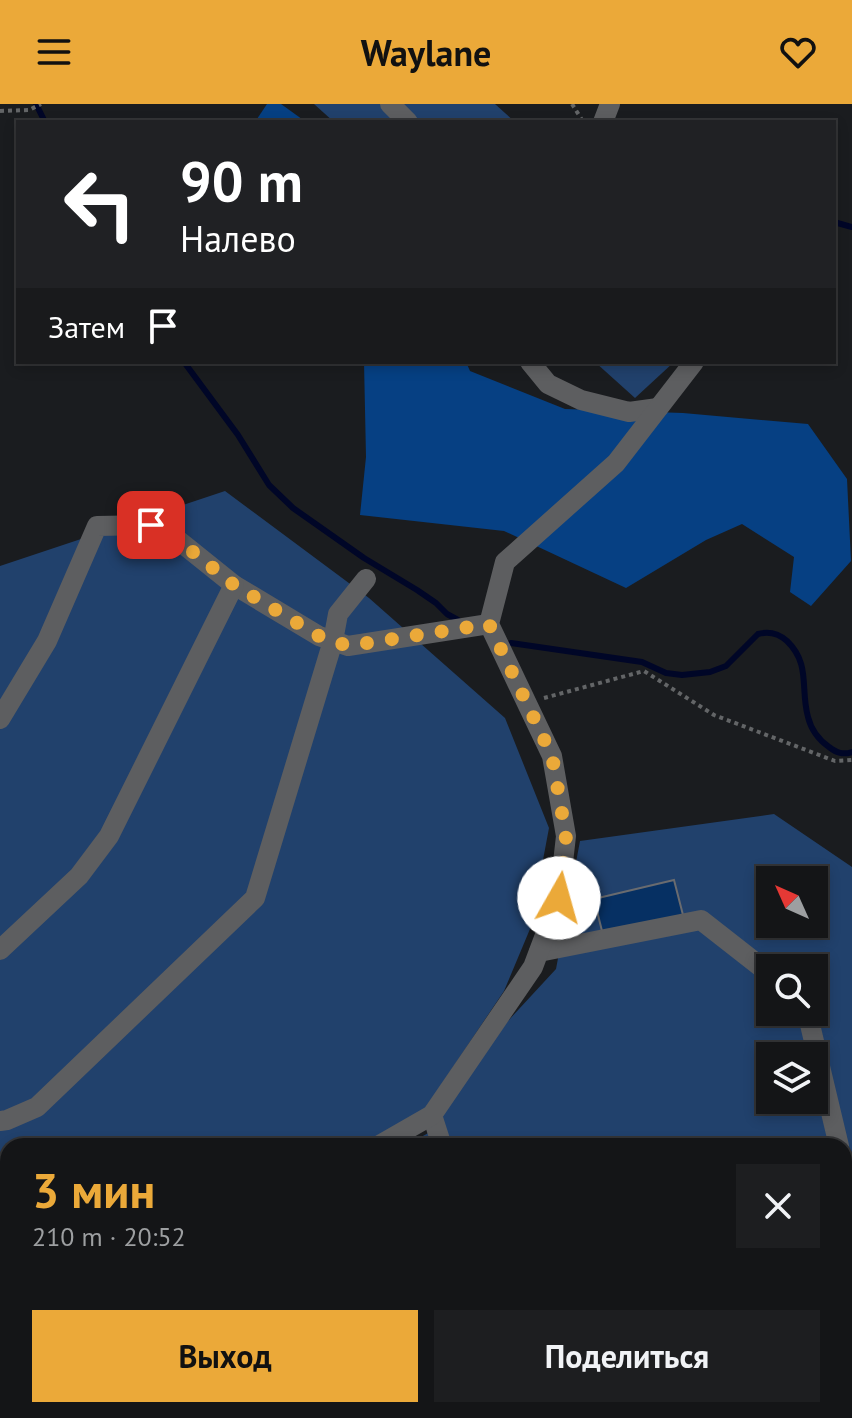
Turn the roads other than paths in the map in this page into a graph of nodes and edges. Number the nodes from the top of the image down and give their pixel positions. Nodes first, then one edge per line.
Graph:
1 (390, 104) edge
2 (406, 120) edge
3 (532, 364) edge
4 (685, 366) edge
5 (658, 408) junction
6 (366, 579) dead end
7 (234, 585) junction
8 (489, 624) junction
9 (333, 641) junction
10 (0, 719) edge
11 (0, 950) edge
12 (539, 952) junction
13 (756, 963) edge
14 (810, 1026) edge
15 (432, 1115) junction
16 (0, 1121) edge
17 (392, 1138) edge
18 (439, 1138) edge
19 (837, 1138) edge

1 - 2 street
3 - 5 street
4 - 5 street
5 - 8 street
6 - 9 street
7 - 9 street
7 - 10 street
7 - 11 street
8 - 9 street
8 - 12 street
9 - 16 street
12 - 13 street
12 - 15 street
14 - 19 street
15 - 17 street
15 - 18 street

